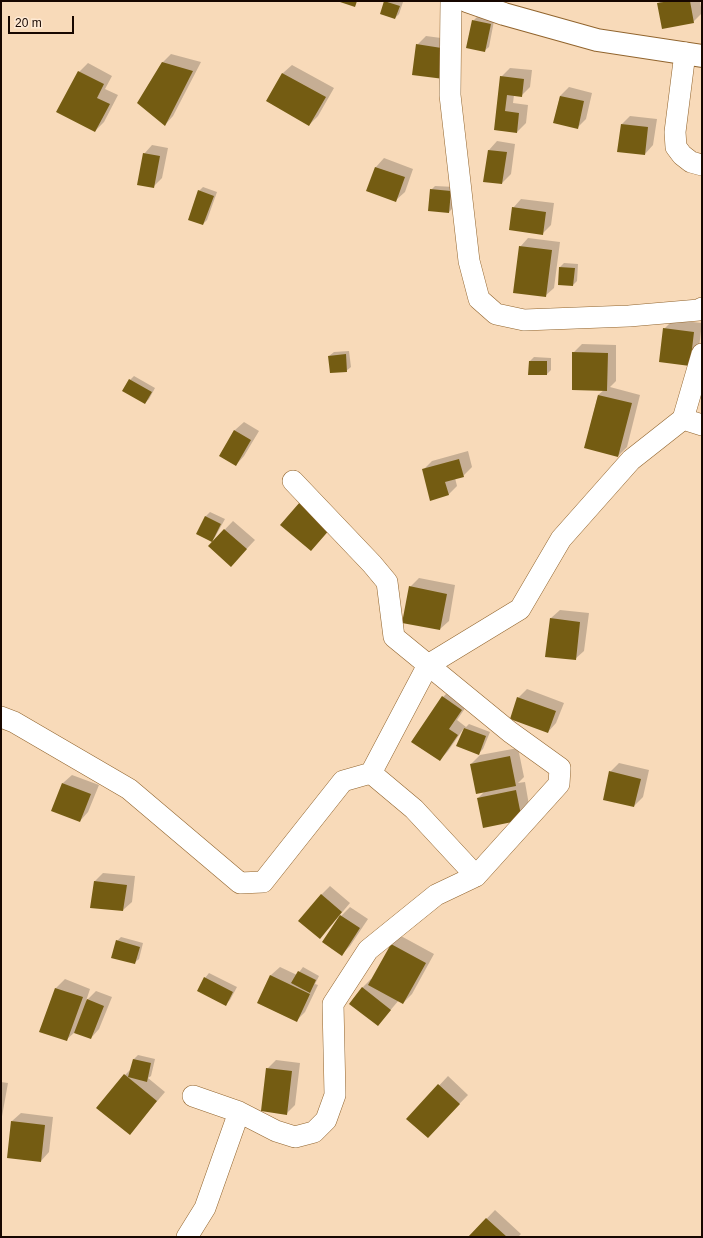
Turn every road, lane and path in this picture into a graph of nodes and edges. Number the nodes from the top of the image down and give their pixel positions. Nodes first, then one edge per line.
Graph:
1 (451, 1) edge
2 (467, 1) edge
3 (694, 55) edge
4 (702, 165) edge
5 (702, 308) edge
6 (702, 354) edge
7 (693, 422) edge
8 (292, 481) dead end
9 (428, 665) junction
10 (1, 717) edge
11 (371, 773) junction
12 (476, 876) junction
13 (193, 1096) dead end
14 (239, 1112) junction
15 (187, 1237) edge

1 - 5 street
2 - 3 main road
3 - 4 street
6 - 7 street
7 - 9 street
8 - 9 street
9 - 11 street
9 - 12 street
10 - 11 street
11 - 12 street
12 - 14 street
13 - 14 street
14 - 15 street

